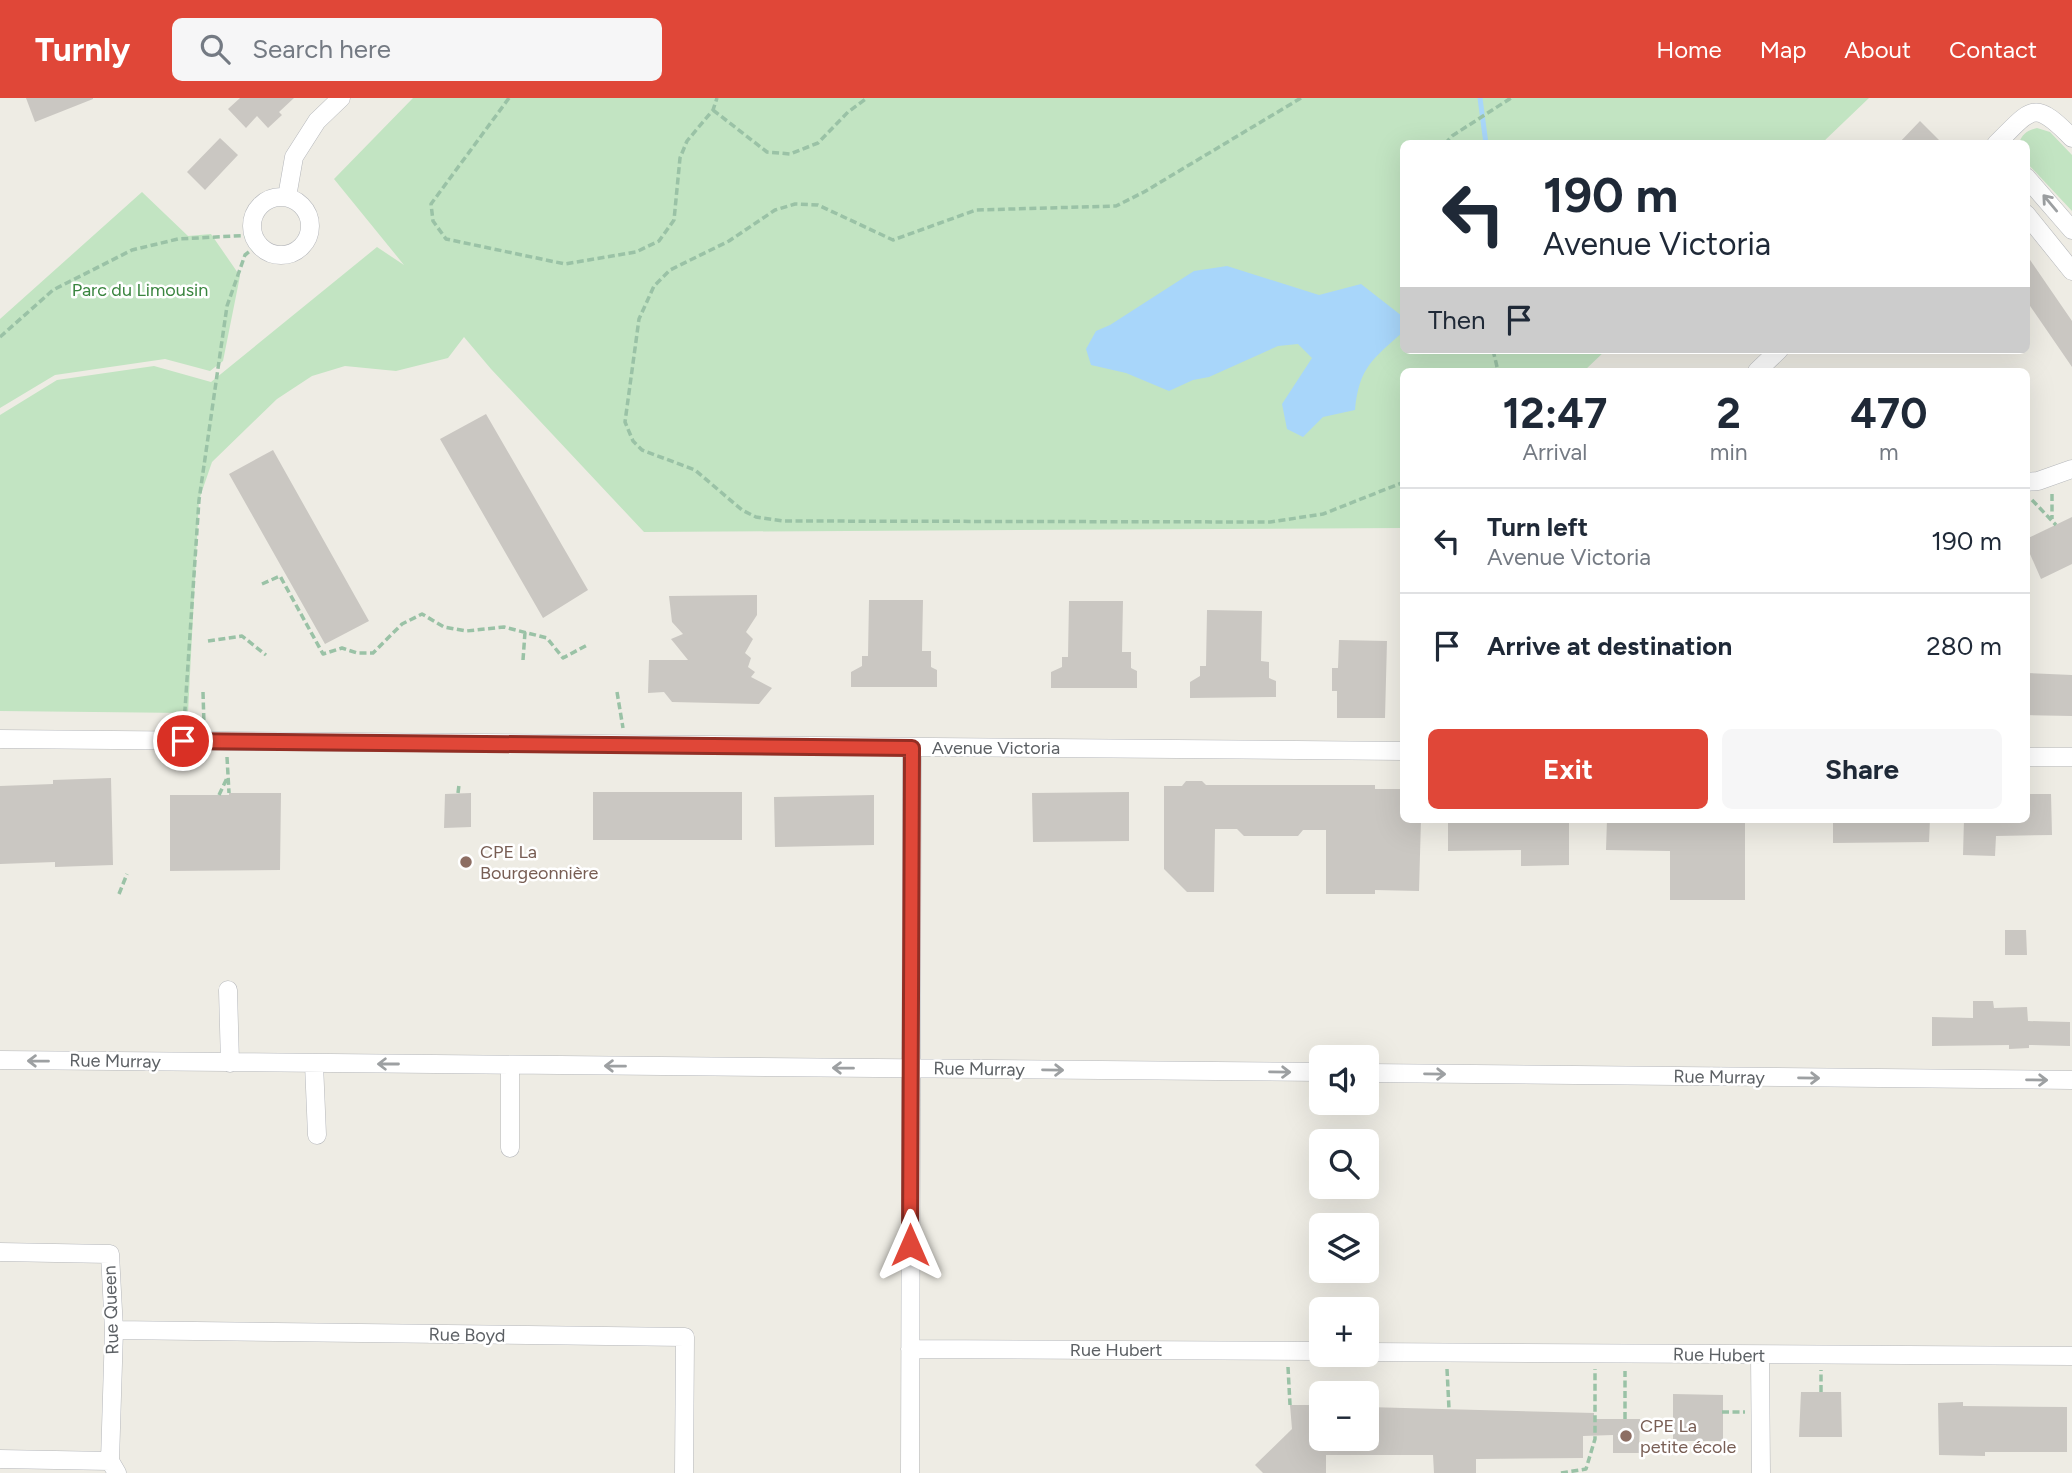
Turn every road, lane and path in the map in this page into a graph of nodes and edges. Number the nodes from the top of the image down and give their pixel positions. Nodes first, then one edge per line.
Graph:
1 (341, 98) edge
2 (509, 98) edge
3 (717, 98) edge
4 (867, 98) edge
5 (1301, 98) edge
6 (1511, 98) edge
7 (713, 110) junction
8 (2072, 138) edge
9 (1448, 140) edge
10 (2000, 140) edge
11 (2030, 182) edge
12 (287, 197) junction
13 (2030, 217) edge
14 (2072, 230) edge
15 (256, 239) junction
16 (2066, 248) edge
17 (2072, 271) edge
18 (0, 337) edge
19 (1775, 354) edge
20 (1760, 368) edge
21 (2072, 470) edge
22 (2030, 482) edge
23 (1400, 484) edge
24 (2052, 494) dead end
25 (2032, 500) dead end
26 (285, 573) dead end
27 (280, 576) junction
28 (262, 584) dead end
29 (525, 632) junction
30 (208, 641) dead end
31 (589, 644) dead end
32 (266, 655) dead end
33 (523, 660) dead end
34 (203, 692) dead end
35 (617, 692) dead end
36 (0, 739) edge
37 (183, 741) junction
38 (204, 741) junction
39 (226, 741) junction
40 (626, 744) junction
41 (912, 748) junction
42 (1400, 751) edge
43 (2030, 757) edge
44 (2072, 757) edge
45 (227, 777) junction
46 (459, 785) dead end
47 (229, 793) dead end
48 (458, 793) dead end
49 (219, 795) dead end
50 (127, 874) dead end
51 (119, 894) dead end
52 (228, 989) dead end
53 (0, 1060) edge
54 (230, 1063) junction
55 (314, 1063) junction
56 (510, 1065) junction
57 (911, 1068) junction
58 (1309, 1072) edge
59 (1379, 1073) edge
60 (2072, 1080) edge
61 (317, 1135) dead end
62 (510, 1148) dead end
63 (0, 1252) edge
64 (114, 1330) junction
65 (910, 1349) junction
66 (1309, 1352) edge
67 (1379, 1352) edge
68 (1760, 1355) junction
69 (2072, 1356) edge
70 (1288, 1367) dead end
71 (1447, 1368) dead end
72 (1595, 1369) dead end
73 (1625, 1369) dead end
74 (1821, 1370) dead end
75 (1821, 1392) dead end
76 (1290, 1405) dead end
77 (1449, 1409) dead end
78 (1722, 1412) dead end
79 (1748, 1412) dead end
80 (1625, 1419) dead end
81 (0, 1459) edge
82 (113, 1467) edge
83 (684, 1473) edge
84 (910, 1473) edge
85 (1561, 1473) edge
86 (1761, 1473) edge

1 - 12 street
2 - 7 path
3 - 7 path
4 - 7 path
5 - 23 path
6 - 9 path
8 - 10 street
14 -> 11 street
12 - 15 street
12 - 15 street
13 - 16 street
15 - 18 path
15 - 37 path
16 - 17 street
19 - 20 street
21 - 22 street
24 - 25 path
26 - 27 path
27 - 28 path
27 - 29 path
29 - 31 path
29 - 33 path
30 - 32 path
34 - 38 path
35 - 40 path
36 - 37 street, Avenue Victoria
37 - 38 street, Avenue Victoria
38 - 39 street, Avenue Victoria
39 - 40 street, Avenue Victoria
39 - 45 path
40 - 41 street, Avenue Victoria
41 - 42 street, Avenue Victoria
41 - 57 street
43 - 44 street
45 - 47 path
45 - 49 path
46 - 48 path
50 - 51 path
52 - 54 street
54 -> 53 street, Rue Murray
54 - 55 street, Rue Murray
56 -> 55 street, Rue Murray
55 - 61 street
57 -> 56 street, Rue Murray
56 - 62 street
57 -> 58 street, Rue Murray
57 - 65 street
59 -> 60 street, Rue Murray
63 - 64 street, Rue Queen
64 - 82 street, Rue Queen
64 - 83 street, Rue Boyd
65 - 66 street, Rue Hubert
65 - 84 street
67 - 68 street, Rue Hubert
68 - 69 street, Rue Hubert
68 - 86 street
70 - 76 path
71 - 77 path
72 - 85 path
73 - 80 path
74 - 75 path
78 - 79 path
81 - 82 street

